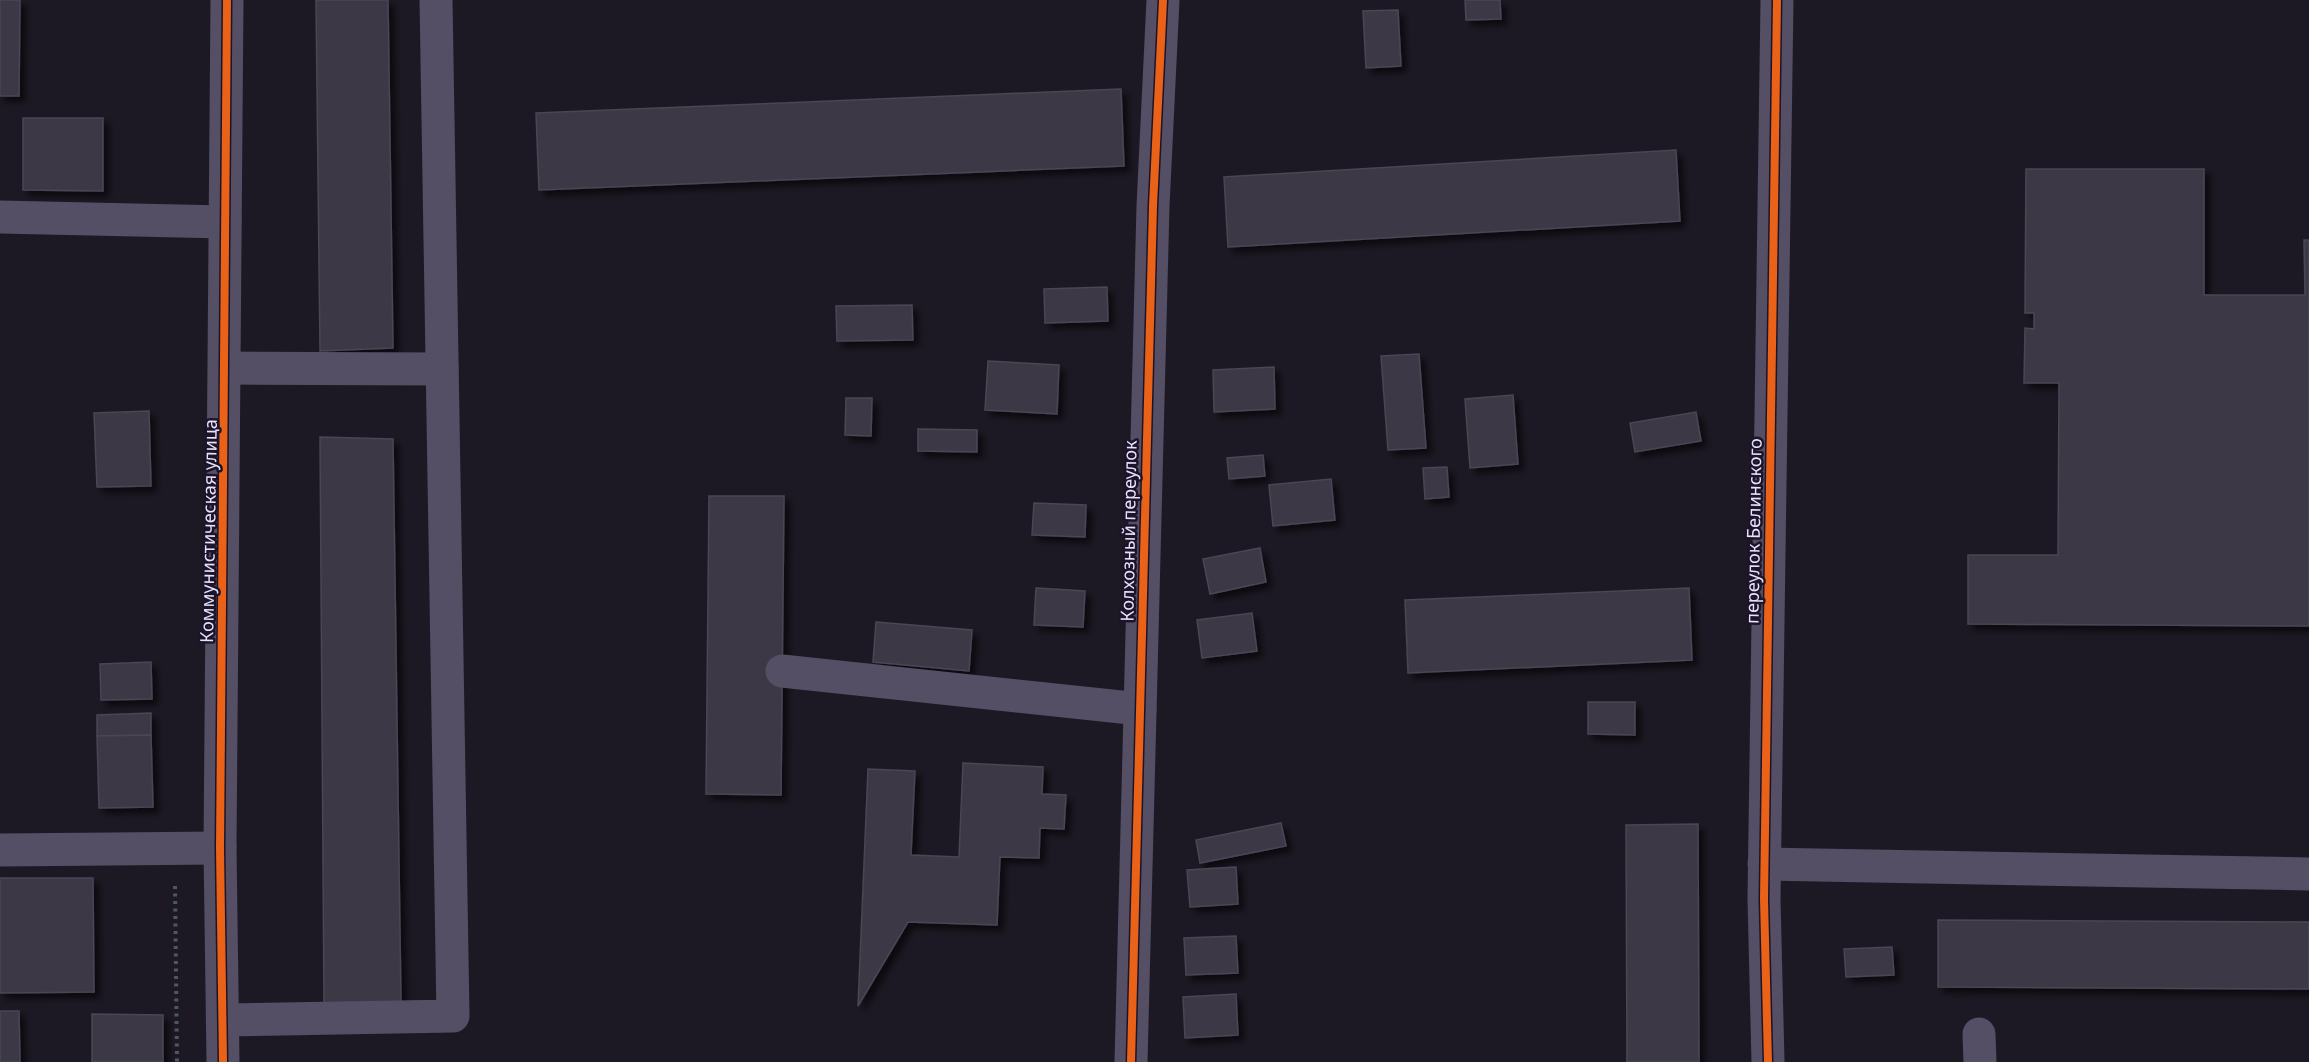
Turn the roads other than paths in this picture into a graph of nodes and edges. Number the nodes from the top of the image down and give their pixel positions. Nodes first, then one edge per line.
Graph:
1 (227, 0) edge
2 (436, 0) edge
3 (1163, 0) edge
4 (1777, 0) edge
5 (0, 217) edge
6 (225, 222) junction
7 (226, 368) junction
8 (442, 369) junction
9 (782, 671) dead end
10 (1140, 709) junction
11 (220, 848) junction
12 (0, 850) edge
13 (1764, 864) junction
14 (2309, 874) edge
15 (223, 1020) junction
16 (223, 1062) edge
17 (1131, 1062) edge
18 (1768, 1062) edge

1 - 6 street, Коммунистическая улица
2 - 8 street
3 - 10 street, Колхозный переулок
4 - 13 street, переулок Белинского
5 - 6 street
6 - 7 street, Коммунистическая улица
7 - 8 street
7 - 11 street, Коммунистическая улица
8 - 15 street
9 - 10 street
10 - 17 street, Колхозный переулок
11 - 12 street
11 - 15 street, Коммунистическая улица
13 - 14 street
13 - 18 street, переулок Белинского
15 - 16 street, Коммунистическая улица

